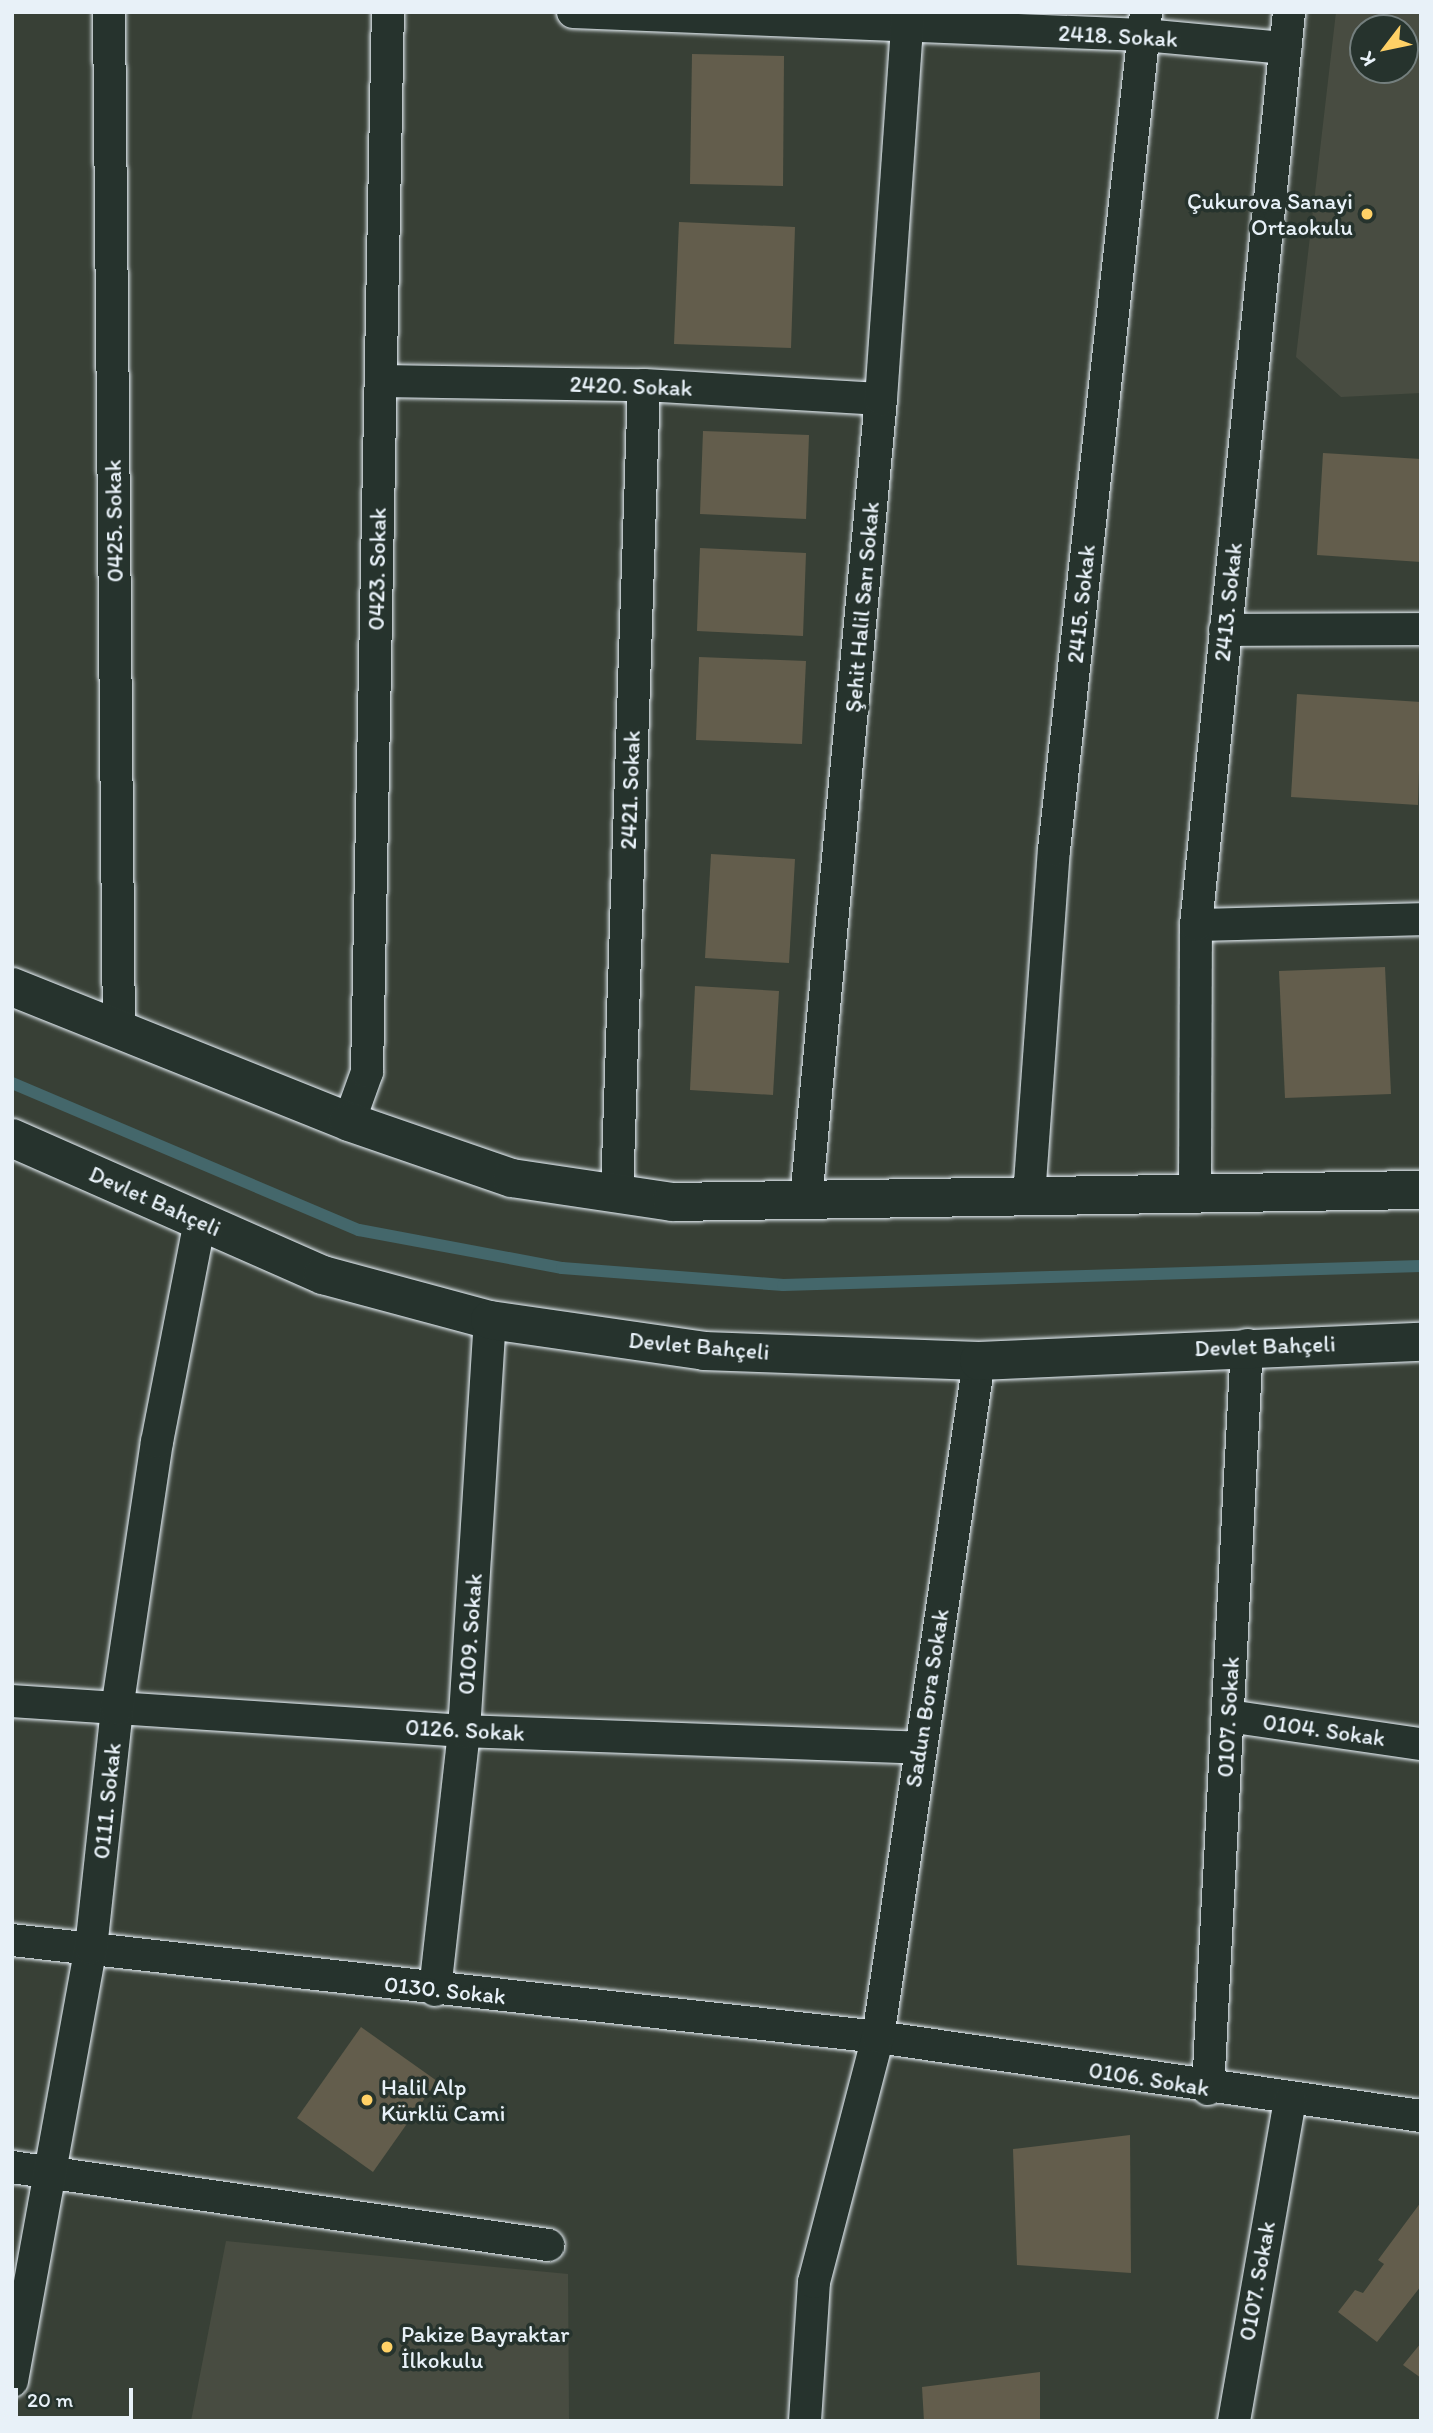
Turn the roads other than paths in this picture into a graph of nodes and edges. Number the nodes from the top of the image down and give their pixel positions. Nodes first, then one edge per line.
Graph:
1 (109, 12) edge
2 (388, 12) edge
3 (573, 12) edge
4 (1289, 12) edge
5 (907, 20) edge
6 (1145, 24) edge
7 (1285, 47) junction
8 (381, 381) junction
9 (643, 385) junction
10 (881, 399) junction
11 (1421, 629) edge
12 (1225, 630) junction
13 (1421, 919) edge
14 (1196, 925) junction
15 (12, 987) edge
16 (119, 1030) junction
17 (349, 1122) junction
18 (12, 1138) edge
19 (1421, 1190) edge
20 (617, 1194) junction
21 (1195, 1194) junction
22 (1029, 1197) junction
23 (806, 1200) junction
24 (200, 1221) junction
25 (490, 1320) junction
26 (1421, 1342) edge
27 (1247, 1345) junction
28 (979, 1361) junction
29 (12, 1701) edge
30 (117, 1709) junction
31 (1228, 1716) junction
32 (464, 1731) junction
33 (1421, 1744) edge
34 (919, 1748) junction
35 (12, 1940) edge
36 (92, 1948) junction
37 (435, 1990) junction
38 (878, 2037) junction
39 (1208, 2089) junction
40 (1290, 2100) junction
41 (1421, 2116) edge
42 (12, 2167) edge
43 (50, 2173) junction
44 (548, 2245) dead end
45 (12, 2381) edge
46 (805, 2421) edge
47 (1234, 2421) edge

1 - 16 street, 0425. Sokak
2 - 8 street, 0423. Sokak
3 - 5 street, 2418. Sokak
4 - 7 street, 2413. Sokak
5 - 6 street, 2418. Sokak
5 - 10 street, Şehit Halil Sarı Sokak
6 - 7 street, 2418. Sokak
6 - 22 street, 2415. Sokak
7 - 12 street, 2413. Sokak
8 - 9 street, 2420. Sokak
8 - 17 street, 0423. Sokak
9 - 10 street, 2420. Sokak
9 - 20 street, 2421. Sokak
10 - 23 street, Şehit Halil Sarı Sokak
11 - 12 street
12 - 14 street, 2413. Sokak
13 - 14 street
14 - 21 street, 2413. Sokak
15 - 16 street
16 - 17 street
17 - 20 street
18 - 24 street, Devlet Bahçeli
19 - 21 street
20 - 23 street
21 - 22 street
22 - 23 street
24 - 25 street, Devlet Bahçeli
24 - 30 street, 0111. Sokak
25 - 28 street, Devlet Bahçeli
25 - 32 street, 0109. Sokak
26 - 27 street, Devlet Bahçeli
27 - 28 street, Devlet Bahçeli
27 - 31 street, 0107. Sokak
28 - 34 street, Sadun Bora Sokak
29 - 30 street, 0126. Sokak
30 - 32 street, 0126. Sokak
30 - 36 street, 0111. Sokak
31 - 33 street, 0104. Sokak
31 - 39 street, 0107. Sokak
32 - 34 street, 0126. Sokak
32 - 37 street, 0109. Sokak
34 - 38 street, Sadun Bora Sokak
35 - 36 street, 0130. Sokak
36 - 37 street, 0130. Sokak
36 - 43 street, 0111. Sokak
37 - 38 street, 0130. Sokak
38 - 39 street, 0106. Sokak
38 - 46 street, Sadun Bora Sokak
39 - 40 street, 0106. Sokak
40 - 41 street, 0106. Sokak
40 - 47 street, 0107. Sokak
42 - 43 street
43 - 44 street
43 - 45 street, 0111. Sokak

